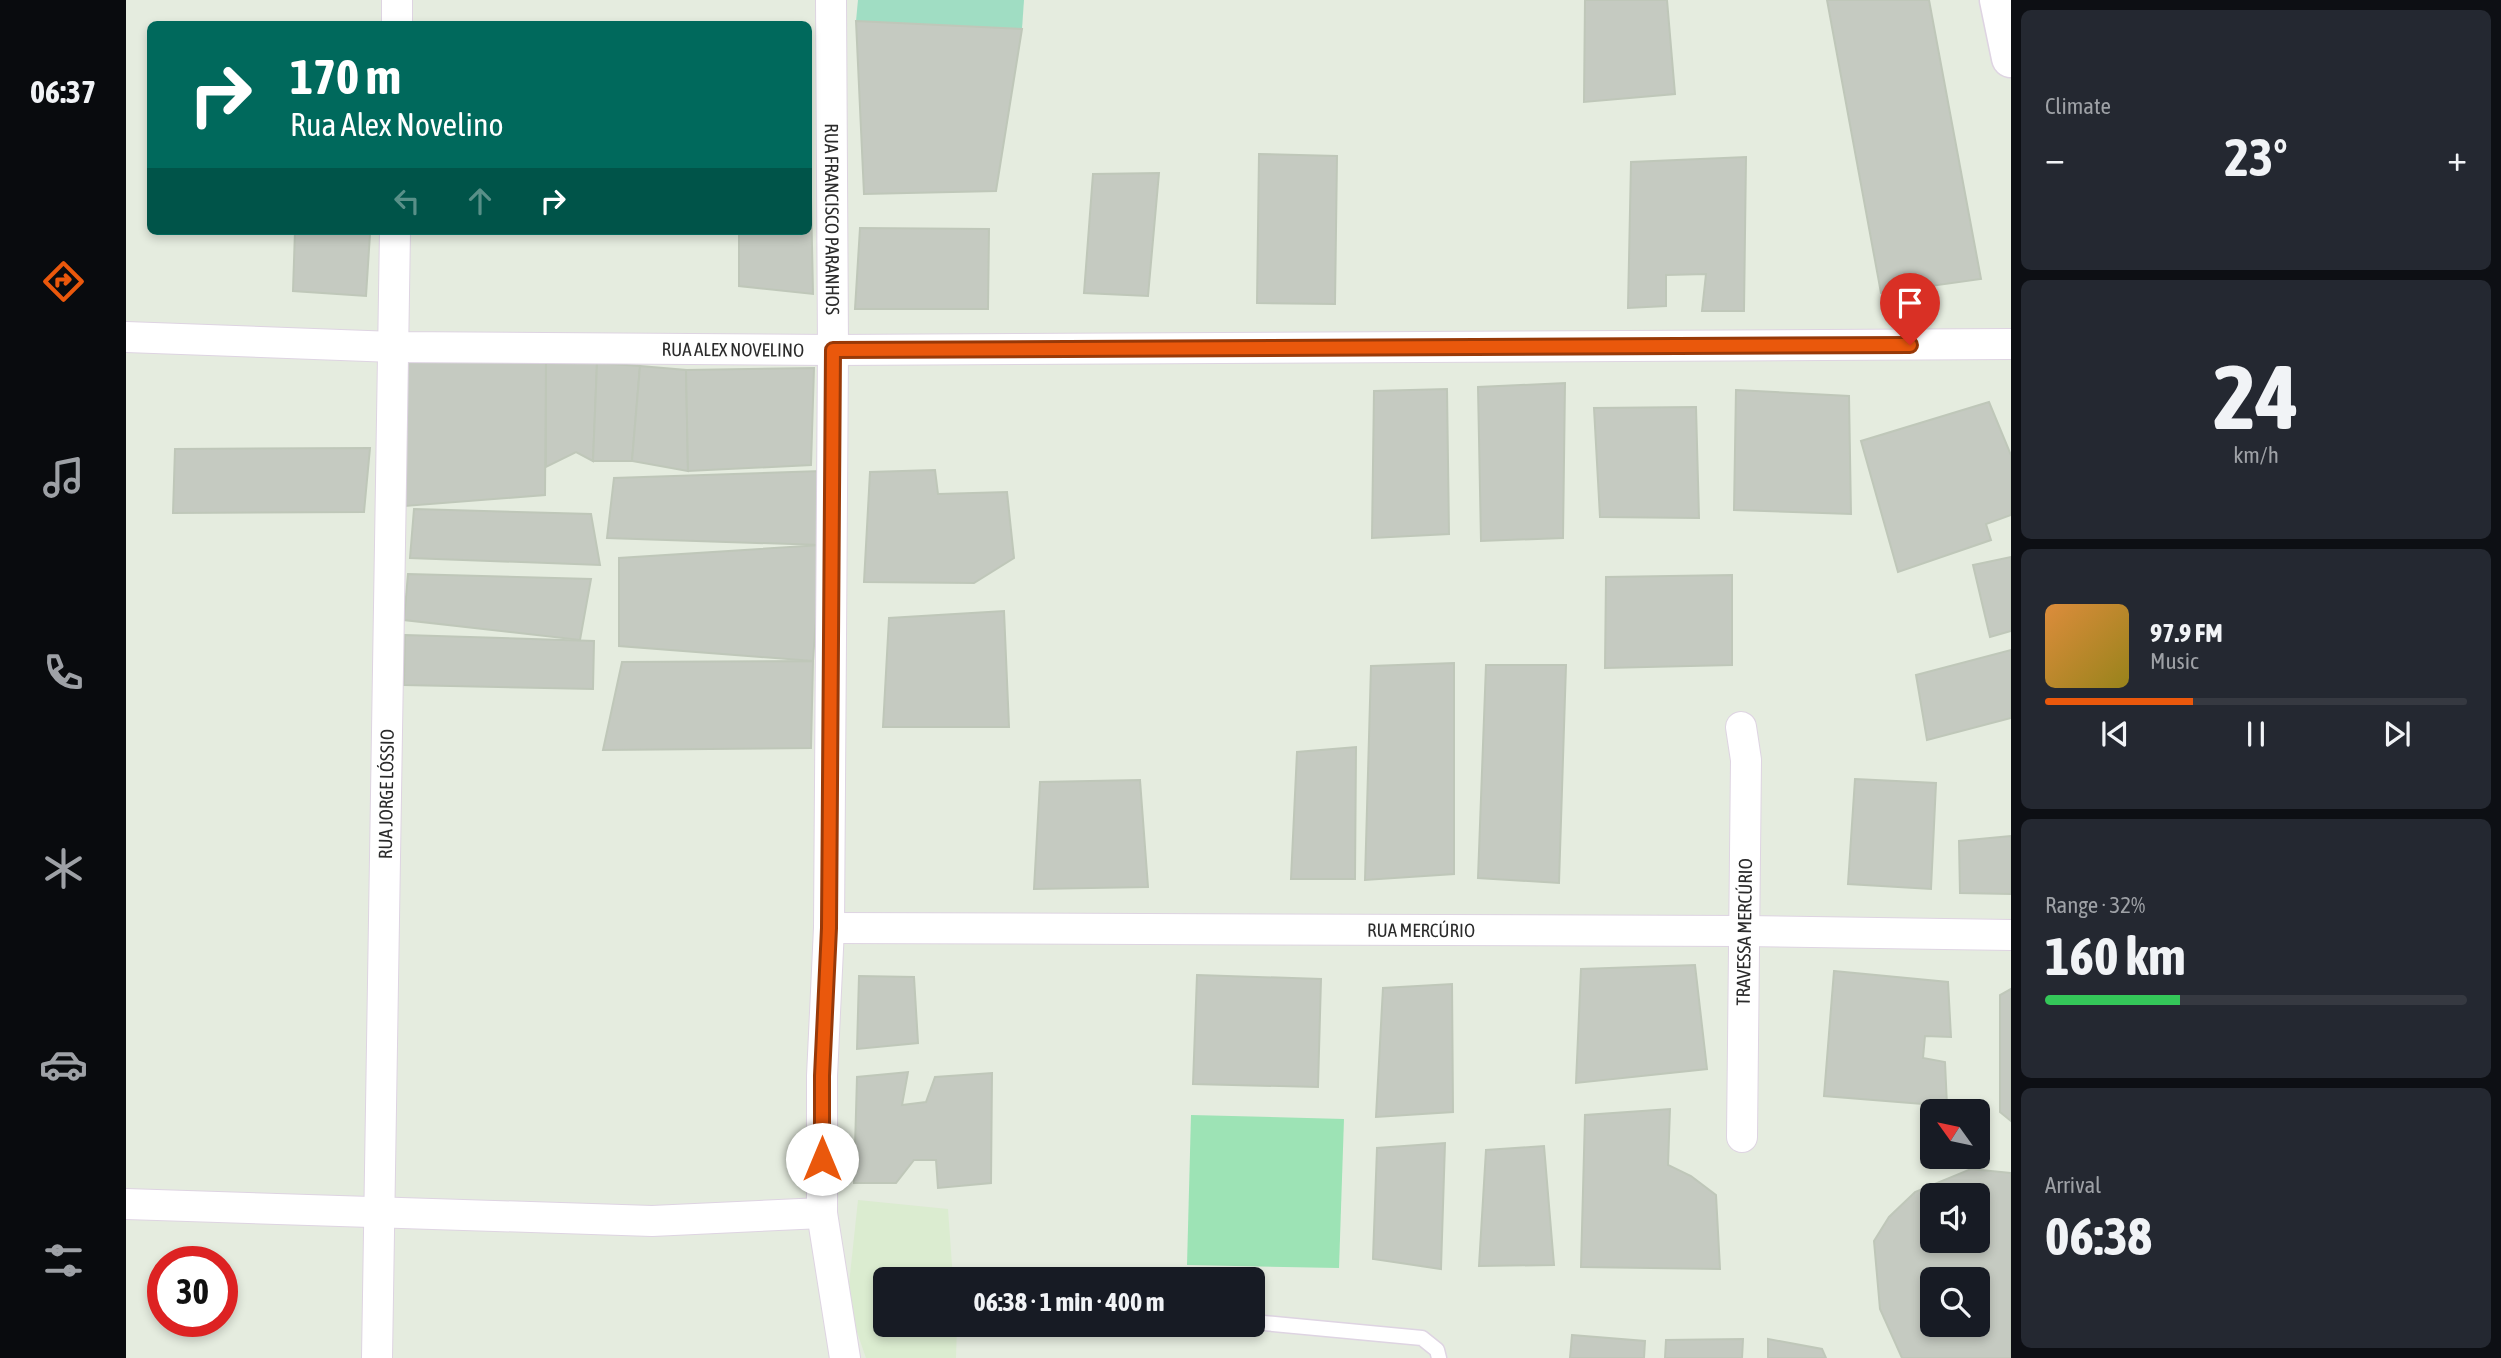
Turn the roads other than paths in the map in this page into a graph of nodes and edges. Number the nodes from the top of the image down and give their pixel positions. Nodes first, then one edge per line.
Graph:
1 (397, 0) edge
2 (831, 0) edge
3 (1999, 0) edge
4 (397, 21) edge
5 (2011, 58) edge
6 (395, 235) edge
7 (126, 337) edge
8 (2011, 344) edge
9 (394, 347) junction
10 (833, 350) junction
11 (1741, 727) dead end
12 (829, 928) junction
13 (1744, 931) junction
14 (2011, 935) edge
15 (1742, 1137) dead end
16 (126, 1204) edge
17 (380, 1213) junction
18 (822, 1213) junction
19 (1265, 1323) edge
20 (377, 1358) edge
21 (845, 1358) edge
22 (1439, 1358) edge

1 - 4 street
2 - 10 street, RUA FRANCISCO PARANHOS
3 - 5 main road
6 - 9 street, RUA JORGE LÓSSIO
7 - 9 street, RUA ALEX NOVELINO
8 - 10 street, RUA ALEX NOVELINO
9 - 10 street, RUA ALEX NOVELINO
9 - 17 street, RUA JORGE LÓSSIO
10 - 12 street, RUA FRANCISCO PARANHOS
11 - 13 street, TRAVESSA MERCÚRIO
12 - 13 street, RUA MERCÚRIO
12 - 18 street, RUA FRANCISCO PARANHOS
13 - 14 street, RUA MERCÚRIO
13 - 15 street, TRAVESSA MERCÚRIO
16 - 17 street
17 - 18 street
17 - 20 street, RUA JORGE LÓSSIO
18 - 21 street, RUA FRANCISCO PARANHOS
19 - 22 lane

